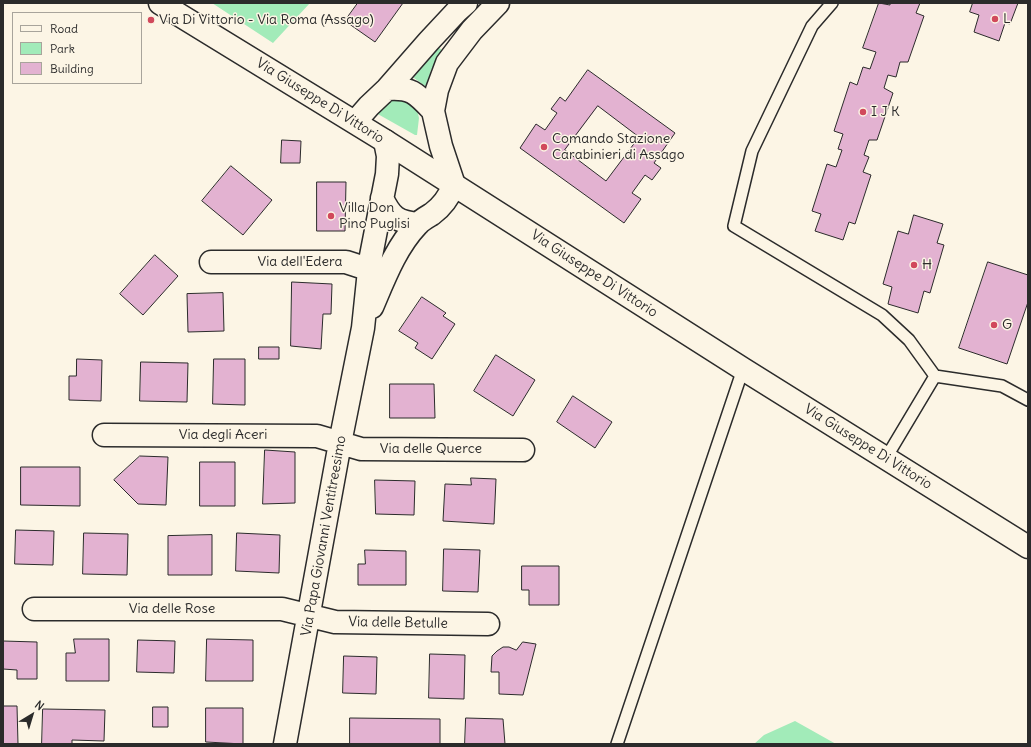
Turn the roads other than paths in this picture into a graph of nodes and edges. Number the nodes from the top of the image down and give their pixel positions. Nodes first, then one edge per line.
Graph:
1 (160, 3) edge
2 (466, 3) edge
3 (498, 3) edge
4 (832, 3) edge
5 (388, 89) junction
6 (433, 111) junction
7 (355, 122) junction
8 (385, 141) junction
9 (454, 185) junction
10 (382, 198) junction
11 (418, 224) junction
12 (211, 262) dead end
13 (378, 272) junction
14 (743, 369) junction
15 (935, 376) junction
16 (1028, 400) edge
17 (104, 435) dead end
18 (340, 443) junction
19 (523, 450) dead end
20 (886, 458) junction
21 (1028, 547) edge
22 (34, 609) dead end
23 (309, 616) junction
24 (488, 624) dead end
25 (285, 744) edge
26 (617, 744) edge

1 - 7 street, Via Giuseppe Di Vittorio
2 - 5 street
3 - 6 street
4 - 15 lane
5 - 6 street
5 - 7 street
6 - 9 street
7 - 8 street, Via Giuseppe Di Vittorio
8 - 9 street, Via Giuseppe Di Vittorio
8 - 10 street, Via Papa Giovanni Ventitreesimo
9 - 11 street, Via Papa Giovanni Ventitreesimo
9 - 14 street, Via Giuseppe Di Vittorio
10 - 11 street
10 - 13 street, Via Papa Giovanni Ventitreesimo
11 - 13 street, Via Papa Giovanni Ventitreesimo
12 - 13 street, Via dell'Edera
13 - 18 street, Via Papa Giovanni Ventitreesimo
14 - 20 street, Via Giuseppe Di Vittorio
14 - 26 lane
15 - 16 lane
15 - 20 lane
17 - 18 street, Via degli Aceri
18 - 19 street, Via delle Querce
18 - 23 street, Via Papa Giovanni Ventitreesimo
20 - 21 street, Via Giuseppe Di Vittorio
22 - 23 street, Via delle Rose
23 - 24 street, Via delle Betulle
23 - 25 street, Via Papa Giovanni Ventitreesimo

